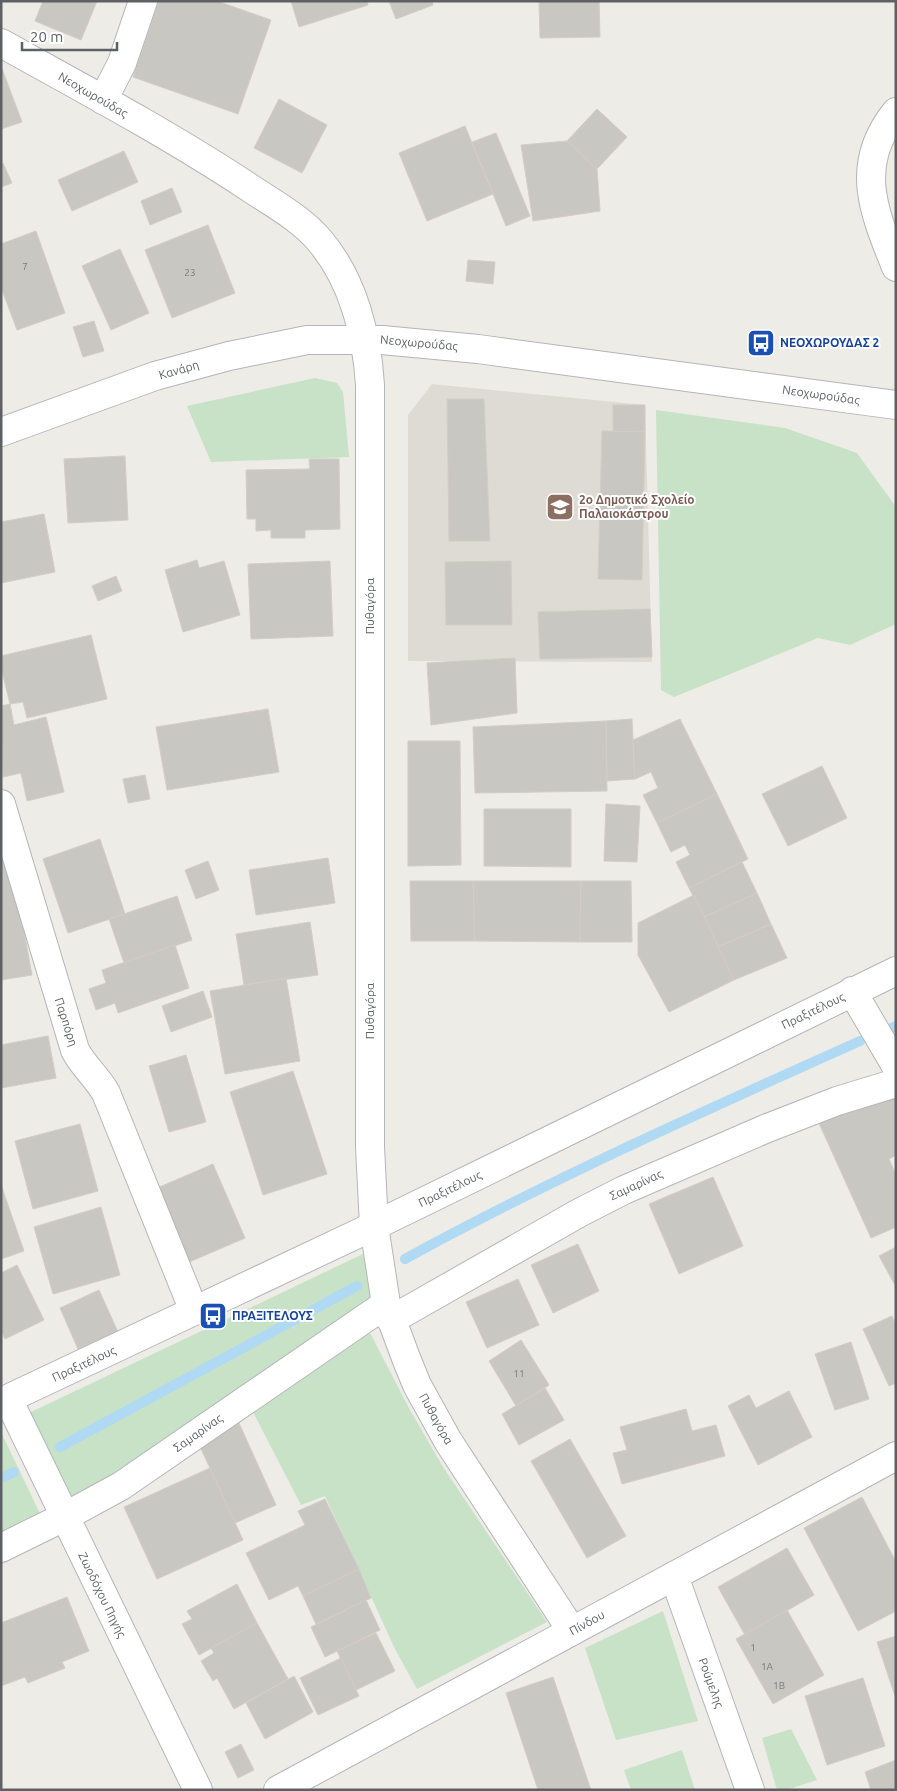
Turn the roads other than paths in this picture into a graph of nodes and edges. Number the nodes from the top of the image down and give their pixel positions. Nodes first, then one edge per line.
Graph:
1 (143, 1) edge
2 (1, 43) edge
3 (103, 100) junction
4 (896, 112) edge
5 (888, 223) edge
6 (896, 267) edge
7 (364, 339) junction
8 (896, 405) edge
9 (1, 432) edge
10 (1, 804) edge
11 (896, 970) edge
12 (852, 992) junction
13 (896, 1066) edge
14 (896, 1083) edge
15 (374, 1226) junction
16 (194, 1312) junction
17 (389, 1312) junction
18 (5, 1400) edge
19 (896, 1456) edge
20 (64, 1517) junction
21 (1, 1548) edge
22 (674, 1576) junction
23 (572, 1631) junction
24 (198, 1790) edge
25 (278, 1790) edge
26 (750, 1790) edge

1 - 3 street
2 - 3 street, Νεοχωρούδας
3 - 7 street, Νεοχωρούδας
4 - 5 street
5 - 6 street
7 - 8 street, Νεοχωρούδας
7 - 9 street, Κανάρη
7 - 15 street, Πυθαγόρα
10 - 16 street, Παρπόρη
11 - 12 street, Πραξιτέλους
12 - 13 street
12 - 15 street, Πραξιτέλους
14 - 17 street, Σαμαρίνας
15 - 16 street, Πραξιτέλους
15 - 17 street, Πυθαγόρα
16 - 18 street, Πραξιτέλους
17 - 20 street, Σαμαρίνας
17 - 23 street, Πυθαγόρα
18 - 20 street, Ζωοδόχου Πηγής
19 - 22 street, Πίνδου
20 - 21 street, Σαμαρίνας
20 - 24 street, Ζωοδόχου Πηγής
22 - 23 street, Πίνδου
22 - 26 street, Ρούμελης
23 - 25 street, Πίνδου

